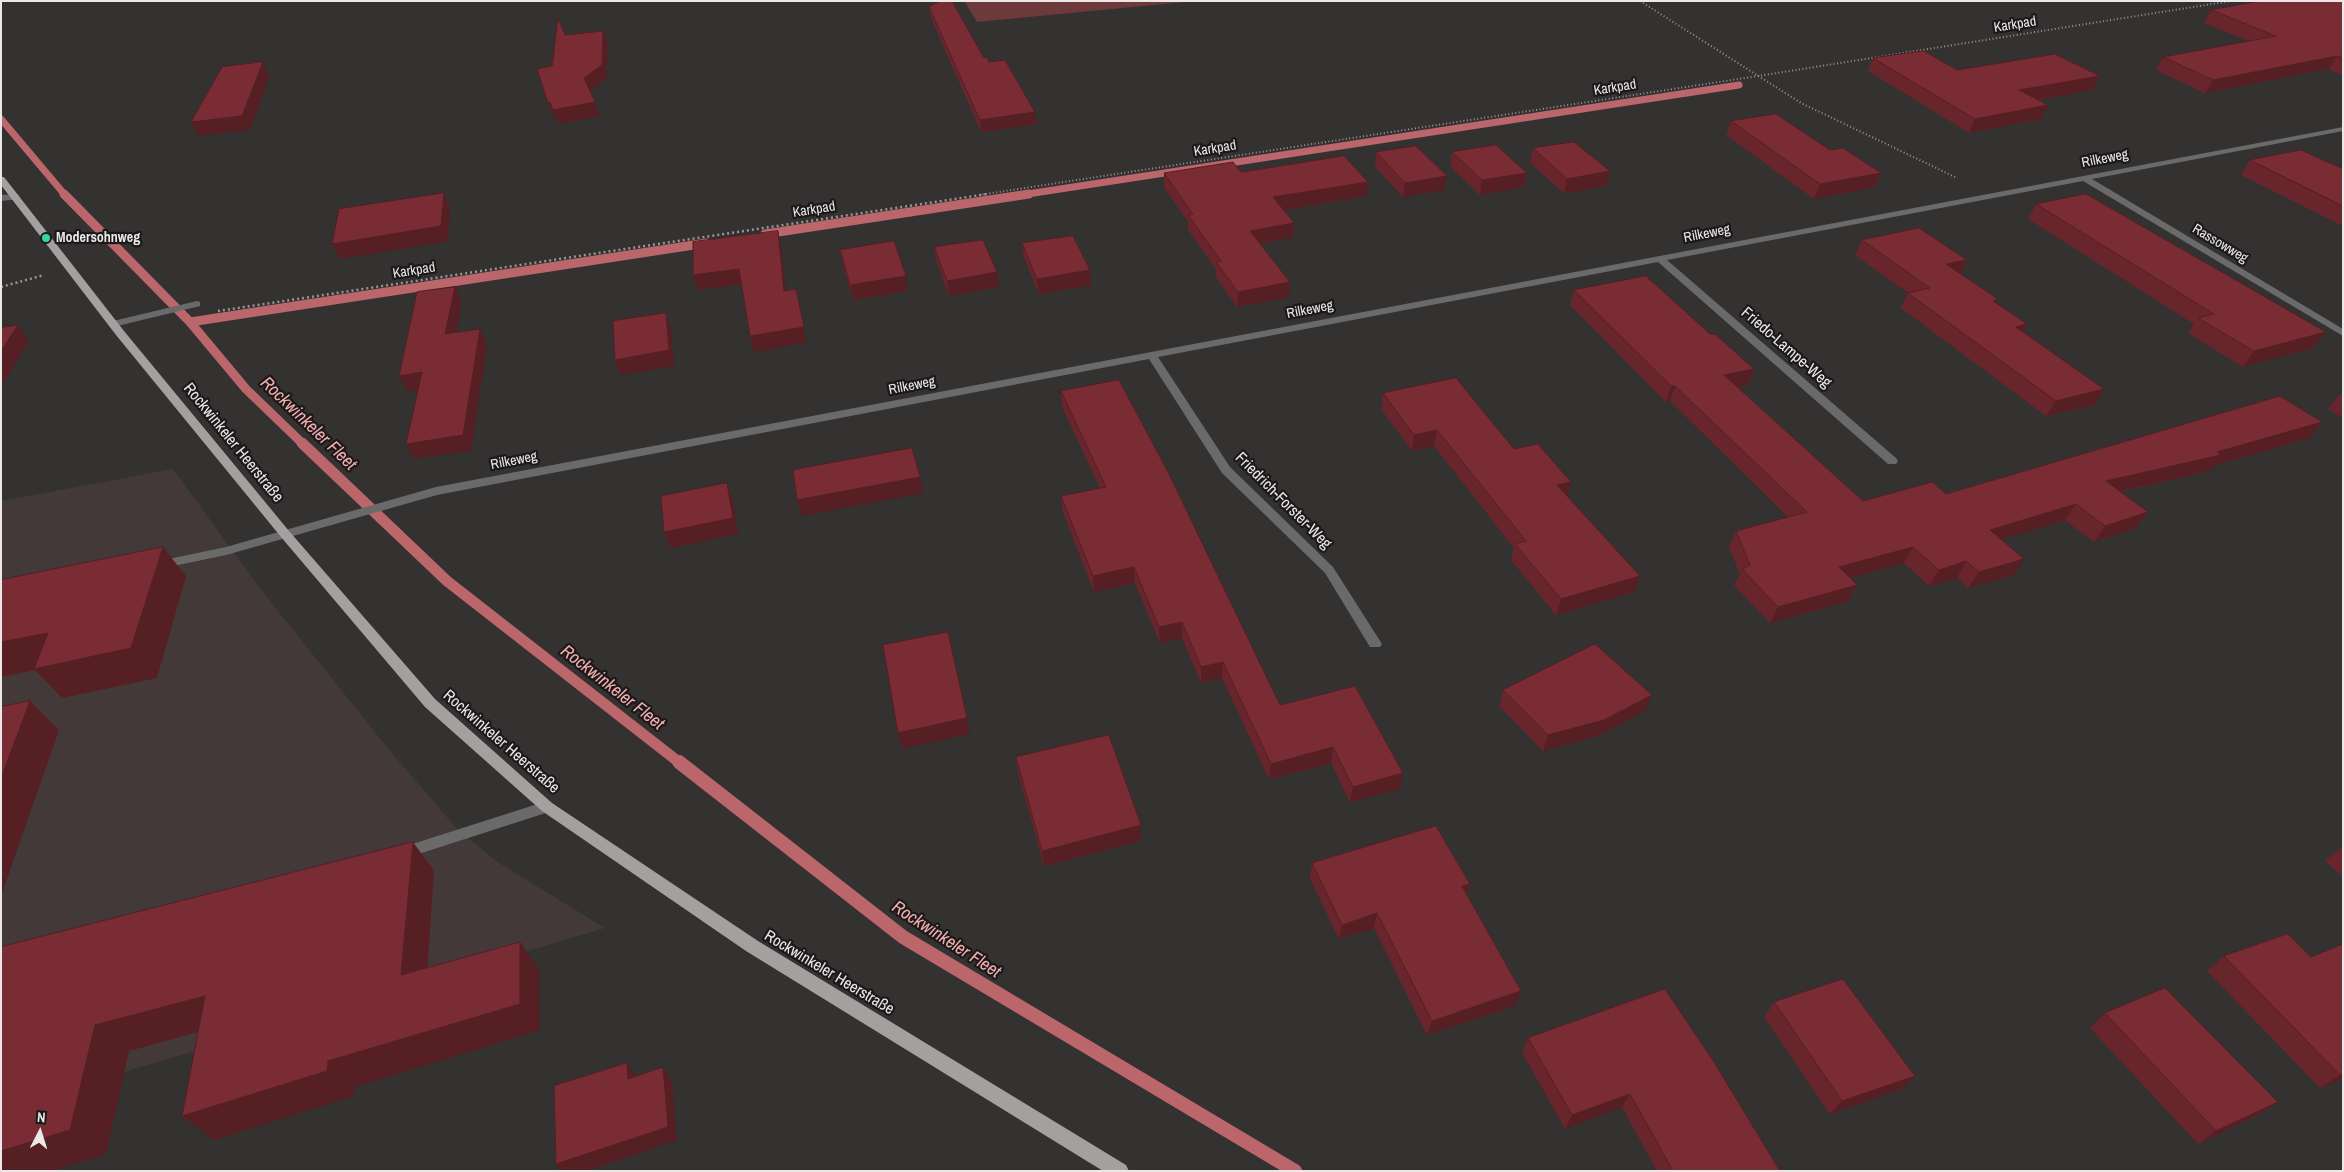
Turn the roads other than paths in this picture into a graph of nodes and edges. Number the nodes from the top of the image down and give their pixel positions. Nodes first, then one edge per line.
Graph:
1 (2343, 129) edge
2 (2084, 178) junction
3 (1, 179) edge
4 (16, 196) junction
5 (1, 198) edge
6 (1660, 259) junction
7 (197, 304) dead end
8 (113, 324) junction
9 (2343, 333) edge
10 (1152, 355) junction
11 (1892, 461) dead end
12 (285, 534) junction
13 (149, 568) edge
14 (1375, 644) dead end
15 (547, 807) junction
16 (387, 857) edge
17 (1120, 1171) edge

1 - 2 street, Rilkeweg
2 - 6 street, Rilkeweg
2 - 9 street, Rassowweg
3 - 4 main road, Rockwinkeler Heerstraße
4 - 5 street
4 - 8 main road, Rockwinkeler Heerstraße
6 - 10 street, Rilkeweg
6 - 11 street, Friedo-Lampe-Weg
7 - 8 street
8 - 12 main road, Rockwinkeler Heerstraße
10 - 12 street, Rilkeweg
10 - 14 street, Friedrich-Forster-Weg
12 - 13 street, Rilkeweg
12 - 15 main road, Rockwinkeler Heerstraße
15 - 16 street
15 - 17 main road, Rockwinkeler Heerstraße

